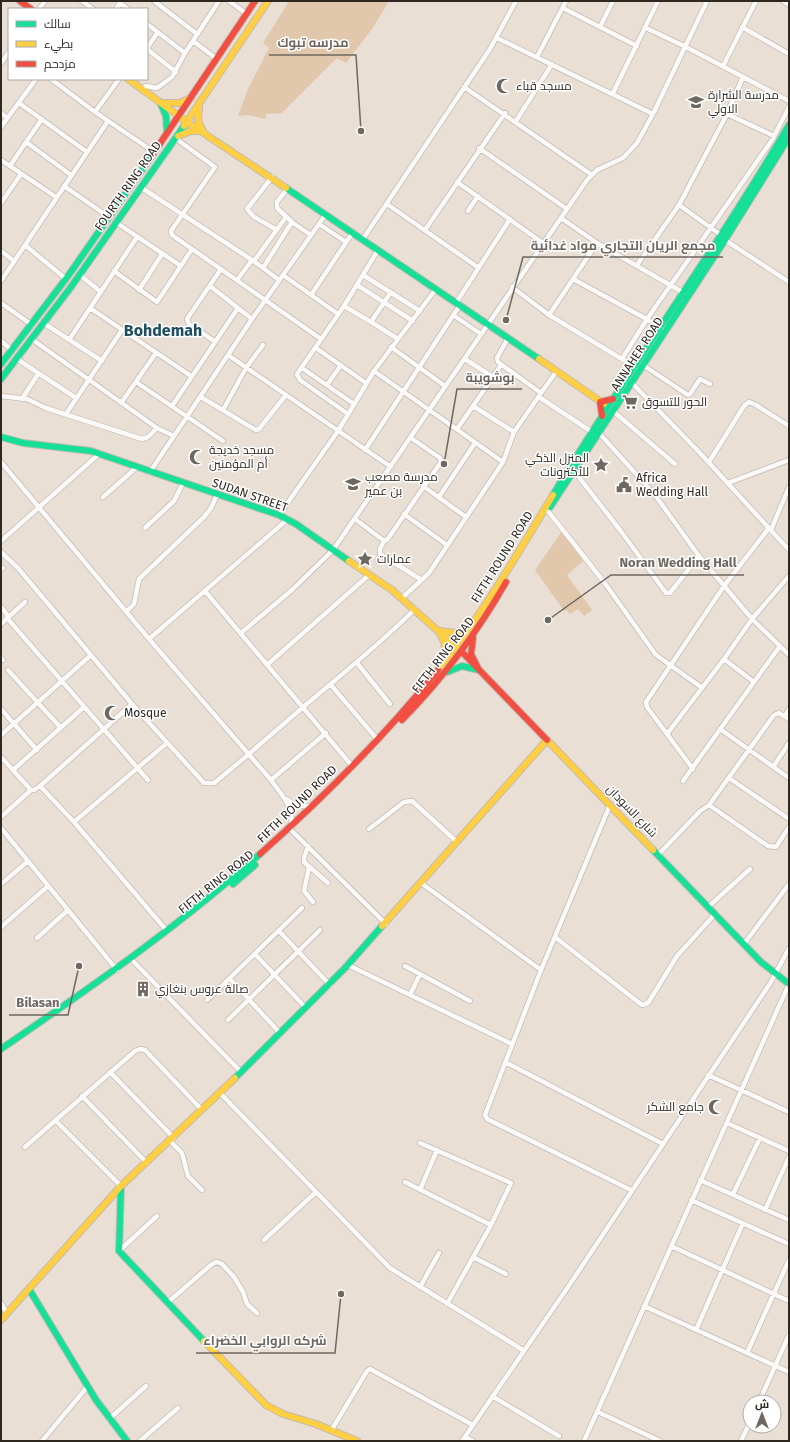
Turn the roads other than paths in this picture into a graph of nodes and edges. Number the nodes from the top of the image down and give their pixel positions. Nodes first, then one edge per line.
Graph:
1 (20, 1) edge
2 (82, 1) edge
3 (154, 1) edge
4 (229, 1) edge
5 (256, 1) edge
6 (268, 1) edge
7 (516, 1) edge
8 (566, 1) edge
9 (613, 1) edge
10 (658, 1) edge
11 (707, 1) edge
12 (756, 1) edge
13 (783, 1) edge
14 (217, 2) edge
15 (789, 4) edge
16 (30, 8) edge
17 (92, 8) edge
18 (563, 8) junction
19 (247, 14) junction
20 (148, 25) edge
21 (600, 27) junction
22 (742, 27) junction
23 (646, 28) junction
24 (158, 32) junction
25 (197, 34) junction
26 (497, 38) junction
27 (193, 41) junction
28 (636, 46) junction
29 (684, 46) junction
30 (148, 47) edge
31 (148, 50) edge
32 (8, 53) edge
33 (185, 53) junction
34 (789, 54) edge
35 (537, 57) junction
36 (216, 59) junction
37 (1, 63) edge
38 (552, 64) junction
39 (722, 66) junction
40 (176, 72) junction
41 (743, 77) junction
42 (35, 80) edge
43 (53, 80) edge
44 (118, 80) edge
45 (129, 80) edge
46 (464, 87) junction
47 (144, 90) junction
48 (613, 93) junction
49 (191, 98) junction
50 (789, 101) edge
51 (200, 102) junction
52 (18, 103) junction
53 (162, 103) junction
54 (789, 107) edge
55 (95, 112) junction
56 (1, 113) edge
57 (505, 113) junction
58 (653, 114) junction
59 (727, 114) junction
60 (179, 115) junction
61 (7, 118) junction
62 (42, 119) junction
63 (108, 121) junction
64 (187, 121) junction
65 (516, 121) junction
66 (789, 125) edge
67 (1, 127) edge
68 (203, 131) junction
69 (166, 134) junction
70 (774, 136) junction
71 (789, 137) edge
72 (175, 138) junction
73 (26, 142) junction
74 (479, 148) junction
75 (87, 152) junction
76 (154, 152) junction
77 (1, 160) edge
78 (10, 166) junction
79 (21, 174) junction
80 (71, 175) junction
81 (592, 175) junction
82 (272, 177) junction
83 (457, 182) junction
84 (64, 186) junction
85 (142, 188) junction
86 (288, 188) junction
87 (478, 196) junction
88 (56, 197) junction
89 (1, 203) edge
90 (387, 204) junction
91 (679, 205) junction
92 (567, 209) junction
93 (468, 211) dead end
94 (184, 214) junction
95 (326, 214) junction
96 (109, 217) junction
97 (286, 217) junction
98 (561, 218) junction
99 (510, 219) junction
100 (117, 223) junction
101 (294, 224) junction
102 (319, 224) junction
103 (712, 228) junction
104 (277, 230) junction
105 (424, 230) junction
106 (353, 232) junction
107 (311, 235) junction
108 (137, 237) junction
109 (723, 238) junction
110 (363, 240) junction
111 (346, 242) junction
112 (543, 243) junction
113 (597, 243) junction
114 (25, 245) junction
115 (88, 248) junction
116 (192, 249) junction
117 (378, 250) junction
118 (1, 251) edge
119 (95, 253) junction
120 (162, 254) junction
121 (253, 260) junction
122 (14, 261) junction
123 (636, 265) junction
124 (181, 266) junction
125 (263, 268) junction
126 (479, 268) junction
127 (221, 269) junction
128 (114, 271) junction
129 (80, 274) junction
130 (283, 275) junction
131 (363, 275) junction
132 (66, 278) junction
133 (573, 279) junction
134 (237, 280) junction
135 (279, 280) junction
136 (1, 281) edge
137 (789, 282) edge
138 (357, 285) junction
139 (671, 285) junction
140 (210, 286) junction
141 (512, 287) junction
142 (436, 288) junction
143 (139, 290) junction
144 (101, 292) junction
145 (391, 292) junction
146 (684, 293) junction
147 (311, 294) junction
148 (266, 300) junction
149 (383, 302) junction
150 (1, 303) edge
151 (458, 304) junction
152 (344, 306) junction
153 (90, 308) junction
154 (238, 308) junction
155 (420, 311) junction
156 (338, 314) junction
157 (454, 315) junction
158 (549, 315) junction
159 (252, 319) junction
160 (647, 319) junction
161 (413, 321) junction
162 (371, 322) junction
163 (45, 324) junction
164 (487, 324) junction
165 (32, 326) junction
166 (664, 328) junction
167 (122, 330) junction
168 (480, 334) junction
169 (508, 338) junction
170 (322, 339) junction
171 (398, 339) junction
172 (33, 340) junction
173 (69, 340) junction
174 (1, 341) edge
175 (214, 341) junction
176 (263, 345) dead end
177 (391, 347) junction
178 (316, 348) junction
179 (12, 350) junction
180 (156, 353) junction
181 (228, 355) junction
182 (17, 359) junction
183 (464, 359) junction
184 (622, 359) junction
185 (102, 361) junction
186 (1, 364) edge
187 (502, 364) junction
188 (341, 365) junction
189 (644, 365) junction
190 (418, 367) junction
191 (635, 367) junction
192 (246, 368) junction
193 (302, 368) junction
194 (374, 372) junction
195 (556, 372) junction
196 (38, 374) junction
197 (191, 376) junction
198 (493, 377) junction
199 (1, 379) edge
200 (88, 380) junction
201 (136, 382) junction
202 (366, 383) junction
203 (632, 383) junction
204 (710, 384) dead end
205 (327, 385) junction
206 (445, 386) junction
207 (402, 392) junction
208 (286, 395) junction
209 (540, 395) junction
210 (1, 396) edge
211 (201, 397) junction
212 (76, 398) junction
213 (22, 399) junction
214 (614, 399) junction
215 (600, 402) junction
216 (121, 403) junction
217 (354, 404) junction
218 (172, 406) junction
219 (473, 406) junction
220 (611, 409) junction
221 (223, 410) junction
222 (429, 410) junction
223 (66, 414) junction
224 (348, 414) junction
225 (602, 416) junction
226 (187, 418) junction
227 (789, 426) edge
228 (157, 428) junction
229 (457, 429) junction
230 (338, 431) junction
231 (514, 432) junction
232 (592, 432) junction
233 (599, 433) junction
234 (174, 436) junction
235 (1, 437) edge
236 (411, 438) junction
237 (223, 441) dead end
238 (476, 443) junction
239 (365, 450) junction
240 (99, 454) junction
241 (789, 460) edge
242 (1, 462) edge
243 (503, 462) junction
244 (709, 462) junction
245 (675, 464) dead end
246 (137, 467) junction
247 (391, 467) junction
248 (574, 471) junction
249 (150, 472) junction
250 (183, 483) junction
251 (728, 483) junction
252 (423, 486) junction
253 (789, 488) edge
254 (217, 495) junction
255 (103, 497) dead end
256 (439, 498) junction
257 (38, 509) junction
258 (546, 510) junction
259 (279, 514) junction
260 (404, 514) junction
261 (466, 518) junction
262 (288, 519) junction
263 (356, 519) junction
264 (145, 528) dead end
265 (770, 529) junction
266 (1, 541) edge
267 (384, 541) junction
268 (447, 545) junction
269 (333, 550) junction
270 (789, 550) edge
271 (1, 552) edge
272 (699, 556) junction
273 (369, 575) junction
274 (789, 576) edge
275 (420, 579) junction
276 (506, 583) joint
277 (724, 586) junction
278 (205, 591) junction
279 (402, 598) junction
280 (25, 602) dead end
281 (1, 607) edge
282 (415, 609) junction
283 (126, 612) junction
284 (8, 617) junction
285 (752, 619) junction
286 (474, 623) junction
287 (1, 624) edge
288 (439, 631) junction
289 (241, 633) junction
290 (475, 633) junction
291 (149, 639) junction
292 (780, 646) junction
293 (458, 649) junction
294 (92, 655) junction
295 (789, 655) edge
296 (724, 659) junction
297 (357, 663) junction
298 (268, 664) junction
299 (669, 665) junction
300 (441, 666) junction
301 (8, 670) dead end
302 (479, 670) junction
303 (445, 673) junction
304 (62, 682) junction
305 (754, 682) junction
306 (331, 685) junction
307 (701, 687) junction
308 (38, 703) junction
309 (132, 704) junction
310 (390, 704) dead end
311 (84, 707) junction
312 (303, 707) junction
313 (1, 708) edge
314 (789, 709) edge
315 (787, 718) edge
316 (14, 723) junction
317 (61, 728) junction
318 (104, 729) junction
319 (720, 730) junction
320 (326, 733) junction
321 (667, 734) junction
322 (1, 735) edge
323 (377, 739) junction
324 (548, 740) junction
325 (167, 743) junction
326 (789, 743) edge
327 (37, 750) junction
328 (750, 751) junction
329 (249, 755) junction
330 (1, 756) edge
331 (352, 766) junction
332 (773, 767) junction
333 (137, 768) junction
334 (13, 770) junction
335 (693, 770) junction
336 (730, 778) junction
337 (789, 778) edge
338 (148, 780) dead end
339 (271, 780) junction
340 (683, 781) dead end
341 (40, 786) junction
342 (31, 790) junction
343 (285, 798) junction
344 (313, 805) junction
345 (610, 805) junction
346 (709, 805) junction
347 (1, 817) edge
348 (789, 819) edge
349 (74, 822) junction
350 (789, 827) edge
351 (1, 828) edge
352 (291, 829) junction
353 (369, 829) dead end
354 (457, 842) junction
355 (308, 846) junction
356 (658, 855) junction
357 (27, 862) junction
358 (309, 867) junction
359 (750, 869) dead end
360 (328, 882) dead end
361 (421, 883) junction
362 (1, 884) edge
363 (789, 884) edge
364 (48, 887) junction
365 (313, 902) dead end
366 (708, 907) junction
367 (302, 908) dead end
368 (67, 911) junction
369 (715, 914) junction
370 (178, 924) junction
371 (386, 924) junction
372 (1, 926) edge
373 (279, 930) junction
374 (320, 930) dead end
375 (167, 931) junction
376 (555, 937) junction
377 (37, 938) dead end
378 (744, 944) junction
379 (789, 948) edge
380 (299, 951) junction
381 (255, 954) junction
382 (134, 962) junction
383 (348, 965) junction
384 (405, 966) dead end
385 (117, 970) junction
386 (541, 970) junction
387 (420, 974) junction
388 (775, 974) junction
389 (275, 975) junction
390 (230, 979) junction
391 (789, 984) edge
392 (330, 985) junction
393 (410, 995) junction
394 (208, 1000) dead end
395 (250, 1000) junction
396 (470, 1001) dead end
397 (306, 1008) junction
398 (228, 1020) dead end
399 (280, 1033) junction
400 (512, 1044) junction
401 (1, 1049) edge
402 (1, 1055) edge
403 (505, 1062) junction
404 (110, 1072) junction
405 (241, 1072) junction
406 (708, 1075) junction
407 (740, 1091) junction
408 (220, 1093) junction
409 (82, 1096) junction
410 (202, 1110) junction
411 (789, 1112) edge
412 (55, 1120) junction
413 (727, 1123) junction
414 (760, 1138) junction
415 (172, 1139) junction
416 (420, 1143) dead end
417 (663, 1144) junction
418 (25, 1147) dead end
419 (437, 1150) junction
420 (789, 1151) edge
421 (789, 1157) edge
422 (147, 1163) junction
423 (700, 1180) junction
424 (405, 1182) dead end
425 (121, 1186) junction
426 (202, 1190) dead end
427 (420, 1190) junction
428 (631, 1190) junction
429 (316, 1192) junction
430 (733, 1194) junction
431 (691, 1200) junction
432 (766, 1210) junction
433 (157, 1216) dead end
434 (789, 1220) edge
435 (743, 1223) junction
436 (491, 1225) junction
437 (264, 1240) dead end
438 (789, 1244) edge
439 (671, 1246) junction
440 (119, 1251) junction
441 (439, 1253) dead end
442 (473, 1257) junction
443 (789, 1260) edge
444 (721, 1271) junction
445 (506, 1274) dead end
446 (420, 1287) junction
447 (29, 1289) junction
448 (773, 1295) junction
449 (789, 1301) edge
450 (1, 1303) edge
451 (167, 1303) junction
452 (447, 1304) junction
453 (644, 1306) junction
454 (7, 1313) junction
455 (257, 1313) dead end
456 (1, 1320) edge
457 (696, 1330) junction
458 (789, 1336) edge
459 (523, 1350) junction
460 (747, 1353) junction
461 (775, 1366) junction
462 (789, 1372) edge
463 (88, 1386) junction
464 (146, 1386) dead end
465 (763, 1394) edge
466 (492, 1396) junction
467 (178, 1408) dead end
468 (598, 1412) junction
469 (109, 1419) junction
470 (473, 1425) junction
471 (332, 1431) junction
472 (559, 1436) dead end
473 (464, 1439) edge
474 (42, 1441) edge
475 (127, 1441) edge
476 (140, 1441) edge
477 (357, 1441) edge
478 (473, 1441) edge
479 (584, 1441) edge
480 (660, 1441) edge

1 - 16 main road
2 - 17 street
3 - 25 street
4 - 19 street
5 - 19 main road, FOURTH RING ROAD
6 - 51 main road, FOURTH RING ROAD
7 - 26 street
8 - 18 street
9 - 21 street
10 - 23 street
11 - 29 street
12 - 22 street
13 - 15 street
14 - 25 street
18 - 21 street
18 - 35 street
19 - 36 main road, FOURTH RING ROAD
20 - 24 street
21 - 28 street
22 - 34 street
22 - 39 street
23 - 28 street
23 - 29 street
24 - 30 street
24 - 33 street
25 - 27 street
26 - 35 street
26 - 46 street
27 - 33 street
27 - 36 street
28 - 48 street
29 - 39 street
29 - 58 street
31 - 40 street
32 - 37 street
33 - 40 street
35 - 38 street
36 - 49 main road, FOURTH RING ROAD
38 - 48 street
38 - 65 street
39 - 41 street
40 - 47 street
41 - 50 street
41 - 59 street
42 - 52 street
43 - 55 street
44 - 55 street
45 - 47 main road
46 - 57 street
46 - 90 street
47 - 53 main road
48 - 58 street
49 - 53 main road
49 - 60 main road, FOURTH RING ROAD
51 - 64 main road, FOURTH RING ROAD
51 - 68 main road
52 - 61 street
52 - 62 street
53 - 60 main road
53 - 69 main road
54 - 70 street
55 - 63 street
56 - 61 street
57 - 65 street
57 - 74 street
58 - 81 street
59 - 70 street
59 - 91 street
60 - 64 main road
60 - 69 main road, FOURTH RING ROAD
61 - 67 street
62 - 73 street
62 - 75 street
63 - 75 street
63 - 76 street
64 - 68 main road
64 - 72 main road, FOURTH RING ROAD
65 - 81 street
66 - 109 main road, ANNAHER ROAD
68 - 72 main road
68 - 82 main road
69 - 76 main road, FOURTH RING ROAD
70 - 103 street
71 - 109 main road, ANNAHER ROAD
72 - 85 main road, FOURTH RING ROAD
72 - 94 street
73 - 78 street
73 - 80 street
74 - 83 street
74 - 92 street
75 - 80 street
76 - 96 main road, FOURTH RING ROAD
77 - 78 street
78 - 79 street
79 - 88 street
79 - 89 street
80 - 84 street
81 - 92 street
82 - 86 main road
82 - 104 street
83 - 87 street
83 - 105 street
84 - 88 street
84 - 96 street
85 - 94 street
85 - 100 main road, FOURTH RING ROAD
86 - 95 main road
86 - 97 street
87 - 93 street
87 - 99 street
88 - 114 street
90 - 105 street
90 - 110 street
91 - 103 street
91 - 123 street
92 - 98 street
94 - 116 street
94 - 121 street
95 - 102 street
95 - 106 main road
96 - 115 main road, FOURTH RING ROAD
97 - 101 street
97 - 104 street
98 - 112 street
98 - 113 street
99 - 112 street
99 - 126 street
100 - 108 street
100 - 119 main road, FOURTH RING ROAD
101 - 107 street
101 - 125 street
102 - 107 street
102 - 111 street
103 - 109 street
103 - 139 street
104 - 121 street
105 - 126 street
106 - 110 main road
106 - 111 street
107 - 130 street
108 - 120 street
108 - 128 street
109 - 137 street
109 - 146 main road, ANNAHER ROAD
109 - 166 main road, ANNAHER ROAD
110 - 117 main road
111 - 147 street
112 - 141 street
113 - 123 street
113 - 133 street
114 - 122 street
114 - 132 street
115 - 119 main road
115 - 132 main road, FOURTH RING ROAD
116 - 124 street
116 - 127 street
117 - 131 street
117 - 142 main road
118 - 122 street
119 - 129 main road, FOURTH RING ROAD
120 - 124 street
120 - 143 street
121 - 125 street
121 - 134 street
122 - 136 street
123 - 139 street
124 - 143 street
125 - 135 street
126 - 151 street
127 - 134 street
127 - 140 street
128 - 143 street
128 - 144 street
129 - 144 street
129 - 163 main road, FOURTH RING ROAD
130 - 135 street
130 - 147 street
131 - 138 street
131 - 145 street
132 - 165 main road, FOURTH RING ROAD
133 - 158 street
133 - 160 street
134 - 148 street
135 - 148 street
138 - 149 street
138 - 152 street
139 - 146 street
139 - 160 street
140 - 154 street
140 - 175 street
141 - 158 street
141 - 164 street
142 - 151 main road
142 - 155 street
144 - 153 street
145 - 149 street
145 - 155 street
146 - 166 main road, ANNAHER ROAD
147 - 156 street
148 - 159 street
148 - 170 street
149 - 161 street
149 - 162 street
150 - 165 street
151 - 157 street
151 - 164 main road
152 - 156 street
152 - 162 street
153 - 167 street
153 - 173 street
154 - 159 street
154 - 175 street
155 - 161 street
156 - 170 street
157 - 168 street
157 - 190 street
158 - 184 street
159 - 181 street
160 - 166 street
160 - 184 street
161 - 171 street
162 - 171 street
163 - 172 main road, FOURTH RING ROAD
163 - 173 street
164 - 168 street
164 - 169 main road
165 - 179 main road, FOURTH RING ROAD
166 - 189 main road, ANNAHER ROAD
166 - 191 main road, ANNAHER ROAD
167 - 180 street
167 - 185 street
168 - 183 street
169 - 187 street
169 - 195 main road
170 - 178 street
171 - 177 street
172 - 182 main road, FOURTH RING ROAD
172 - 200 street
173 - 185 street
174 - 179 street
175 - 197 street
176 - 192 street
177 - 190 street
177 - 194 street
178 - 188 street
178 - 193 street
179 - 186 main road, FOURTH RING ROAD
180 - 197 street
180 - 201 street
181 - 192 street
181 - 211 street
182 - 196 street
182 - 199 main road, FOURTH RING ROAD
183 - 198 street
183 - 206 street
184 - 191 street
185 - 200 street
187 - 198 street
187 - 209 street
188 - 202 street
188 - 205 street
189 - 203 main road, ANNAHER ROAD
189 - 204 street
190 - 206 street
190 - 207 street
191 - 214 main road, ANNAHER ROAD
192 - 208 street
192 - 221 street
193 - 205 street
193 - 224 street
194 - 202 street
194 - 207 street
195 - 209 street
195 - 215 main road
196 - 212 street
196 - 213 street
197 - 218 street
198 - 219 street
200 - 212 street
200 - 216 street
201 - 216 street
201 - 218 street
202 - 217 street
203 - 220 main road, ANNAHER ROAD
203 - 244 street
205 - 217 street
206 - 222 street
207 - 222 street
207 - 239 street
208 - 221 street
208 - 230 street
209 - 231 street
209 - 232 street
210 - 213 street
211 - 221 street
211 - 226 street
212 - 223 street
213 - 223 street
214 - 215 main road
214 - 220 main road, ANNAHER ROAD
215 - 220 main road
215 - 225 main road
216 - 228 street
217 - 224 street
218 - 226 street
219 - 229 street
219 - 231 street
220 - 225 main road, ANNAHER ROAD
220 - 233 main road, ANNAHER ROAD
220 - 245 street
222 - 229 street
222 - 236 street
223 - 228 street
224 - 230 street
225 - 232 main road, ANNAHER ROAD
226 - 234 street
226 - 237 street
227 - 244 street
228 - 234 street
229 - 238 street
230 - 239 street
230 - 259 street
231 - 243 street
232 - 258 main road, ANNAHER ROAD
233 - 248 main road, ANNAHER ROAD
233 - 272 street
234 - 249 street
235 - 240 main road, SUDAN STREET
236 - 247 street
236 - 252 street
238 - 243 street
238 - 256 street
239 - 247 street
240 - 246 main road, SUDAN STREET
240 - 257 street
241 - 251 street
242 - 257 street
243 - 261 street
244 - 251 street
246 - 249 main road, SUDAN STREET
246 - 255 street
247 - 263 street
248 - 258 main road, ANNAHER ROAD
248 - 272 street
249 - 250 main road, SUDAN STREET
250 - 254 main road, SUDAN STREET
250 - 264 street
251 - 265 street
252 - 256 street
252 - 260 street
253 - 265 street
254 - 259 main road, SUDAN STREET
254 - 283 street
256 - 261 street
257 - 266 street
257 - 283 street
258 - 276 main road, ANNAHER ROAD
258 - 286 main road, FIFTH ROUND ROAD
258 - 299 street
259 - 262 main road, SUDAN STREET
260 - 267 street
260 - 268 street
261 - 268 street
262 - 269 main road, SUDAN STREET
262 - 278 street
263 - 267 street
263 - 269 street
265 - 270 street
265 - 277 street
267 - 275 street
268 - 275 street
269 - 273 main road, SUDAN STREET
269 - 289 street
271 - 294 street
272 - 277 street
273 - 279 main road, SUDAN STREET
273 - 298 street
274 - 285 street
275 - 279 street
276 - 290 main road, FIFTH RING ROAD
277 - 285 street
277 - 299 street
278 - 289 street
278 - 291 street
279 - 282 main road, SUDAN STREET
280 - 284 street
281 - 284 street
282 - 288 main road, SUDAN STREET
282 - 297 street
283 - 291 street
284 - 287 street
284 - 304 street
285 - 292 street
285 - 296 street
286 - 288 main road
286 - 293 main road, FIFTH ROUND ROAD
288 - 293 main road, SUDAN STREET
288 - 300 main road
289 - 298 street
290 - 293 main road, FIFTH RING ROAD
290 - 302 main road
291 - 329 street
292 - 295 street
292 - 305 street
293 - 300 main road, FIFTH ROUND ROAD
293 - 302 main road, شارع السودان
293 - 303 main road, FIFTH RING ROAD
294 - 304 street
294 - 309 street
296 - 305 street
296 - 307 street
297 - 306 street
297 - 310 street
298 - 312 street
299 - 307 street
299 - 321 street
300 - 323 main road, FIFTH ROUND ROAD
301 - 308 street
302 - 303 main road
302 - 324 main road, شارع السودان
303 - 352 main road, FIFTH RING ROAD
304 - 308 street
304 - 311 street
305 - 319 street
306 - 312 street
306 - 323 street
307 - 321 street
308 - 316 street
308 - 317 street
309 - 318 street
309 - 325 street
311 - 317 street
311 - 318 street
312 - 320 street
312 - 329 street
313 - 316 street
314 - 315 street
315 - 328 street
316 - 322 street
316 - 327 street
317 - 327 street
318 - 333 street
318 - 341 street
319 - 328 street
319 - 335 street
320 - 331 street
320 - 339 street
321 - 335 street
323 - 331 main road, FIFTH ROUND ROAD
324 - 345 main road, شارع السودان
324 - 354 main road
325 - 329 street
325 - 333 street
326 - 332 street
327 - 334 street
328 - 332 street
328 - 336 street
329 - 339 street
330 - 334 street
331 - 344 main road, FIFTH ROUND ROAD
332 - 337 street
333 - 338 street
333 - 349 street
334 - 342 street
335 - 340 street
336 - 346 street
336 - 348 street
339 - 343 street
341 - 342 street
341 - 349 street
342 - 347 street
343 - 344 street
343 - 352 street
344 - 352 main road, FIFTH ROUND ROAD
345 - 356 main road, شارع السودان
345 - 376 street
346 - 350 street
346 - 356 street
349 - 375 street
351 - 357 street
352 - 355 street
352 - 370 main road, FIFTH RING ROAD
353 - 354 street
354 - 361 main road
355 - 358 street
355 - 371 street
356 - 366 main road, شارع السودان
357 - 362 street
357 - 364 street
358 - 360 street
358 - 365 street
359 - 366 street
361 - 371 main road
361 - 386 street
363 - 378 street
364 - 368 street
364 - 372 street
366 - 369 main road, شارع السودان
367 - 373 street
368 - 377 street
368 - 385 street
369 - 376 street
369 - 378 main road, شارع السودان
370 - 375 main road
370 - 382 main road, FIFTH RING ROAD
371 - 383 main road
373 - 380 street
373 - 381 street
374 - 380 street
375 - 385 main road
376 - 386 street
378 - 388 main road, شارع السودان
379 - 388 street
380 - 389 street
380 - 392 street
381 - 389 street
381 - 390 street
382 - 402 main road, FIFTH RING ROAD
382 - 405 street
383 - 392 main road
383 - 393 street
384 - 387 street
385 - 401 main road
386 - 400 street
387 - 393 street
387 - 396 street
388 - 391 main road, شارع السودان
388 - 406 street
389 - 395 street
389 - 397 street
390 - 394 street
390 - 395 street
391 - 407 street
392 - 397 main road
393 - 400 street
395 - 398 street
395 - 399 street
397 - 399 main road
399 - 405 main road
400 - 403 street
403 - 417 street
403 - 428 street
404 - 409 street
404 - 410 street
404 - 415 street
405 - 408 main road
406 - 407 street
406 - 417 street
407 - 411 street
407 - 413 street
408 - 410 main road
408 - 429 street
409 - 412 street
409 - 422 street
410 - 415 main road
412 - 418 street
412 - 425 street
413 - 414 street
413 - 423 street
414 - 420 street
414 - 430 street
415 - 422 main road
415 - 426 street
416 - 419 street
417 - 428 street
419 - 427 street
419 - 436 street
421 - 432 street
422 - 425 main road
423 - 430 street
423 - 431 street
424 - 427 street
425 - 440 main road
425 - 447 main road
427 - 436 street
428 - 459 street
429 - 437 street
429 - 446 street
430 - 432 street
431 - 435 street
431 - 439 street
432 - 434 street
433 - 440 street
435 - 438 street
435 - 444 street
436 - 442 street
439 - 444 street
439 - 453 street
440 - 451 main road
441 - 446 street
442 - 445 street
442 - 452 street
443 - 448 street
444 - 448 street
444 - 457 street
446 - 452 street
447 - 454 main road
447 - 463 main road
448 - 449 street
448 - 460 street
450 - 454 street
451 - 455 street
451 - 471 main road
452 - 459 street
453 - 457 street
453 - 468 street
454 - 456 main road
457 - 460 street
458 - 461 street
459 - 466 street
460 - 461 street
461 - 462 street
461 - 465 street
463 - 469 main road
463 - 474 street
464 - 469 street
466 - 470 street
466 - 472 street
467 - 476 street
468 - 479 street
468 - 480 street
469 - 475 main road
470 - 471 street
470 - 473 street
471 - 477 main road
473 - 478 street

